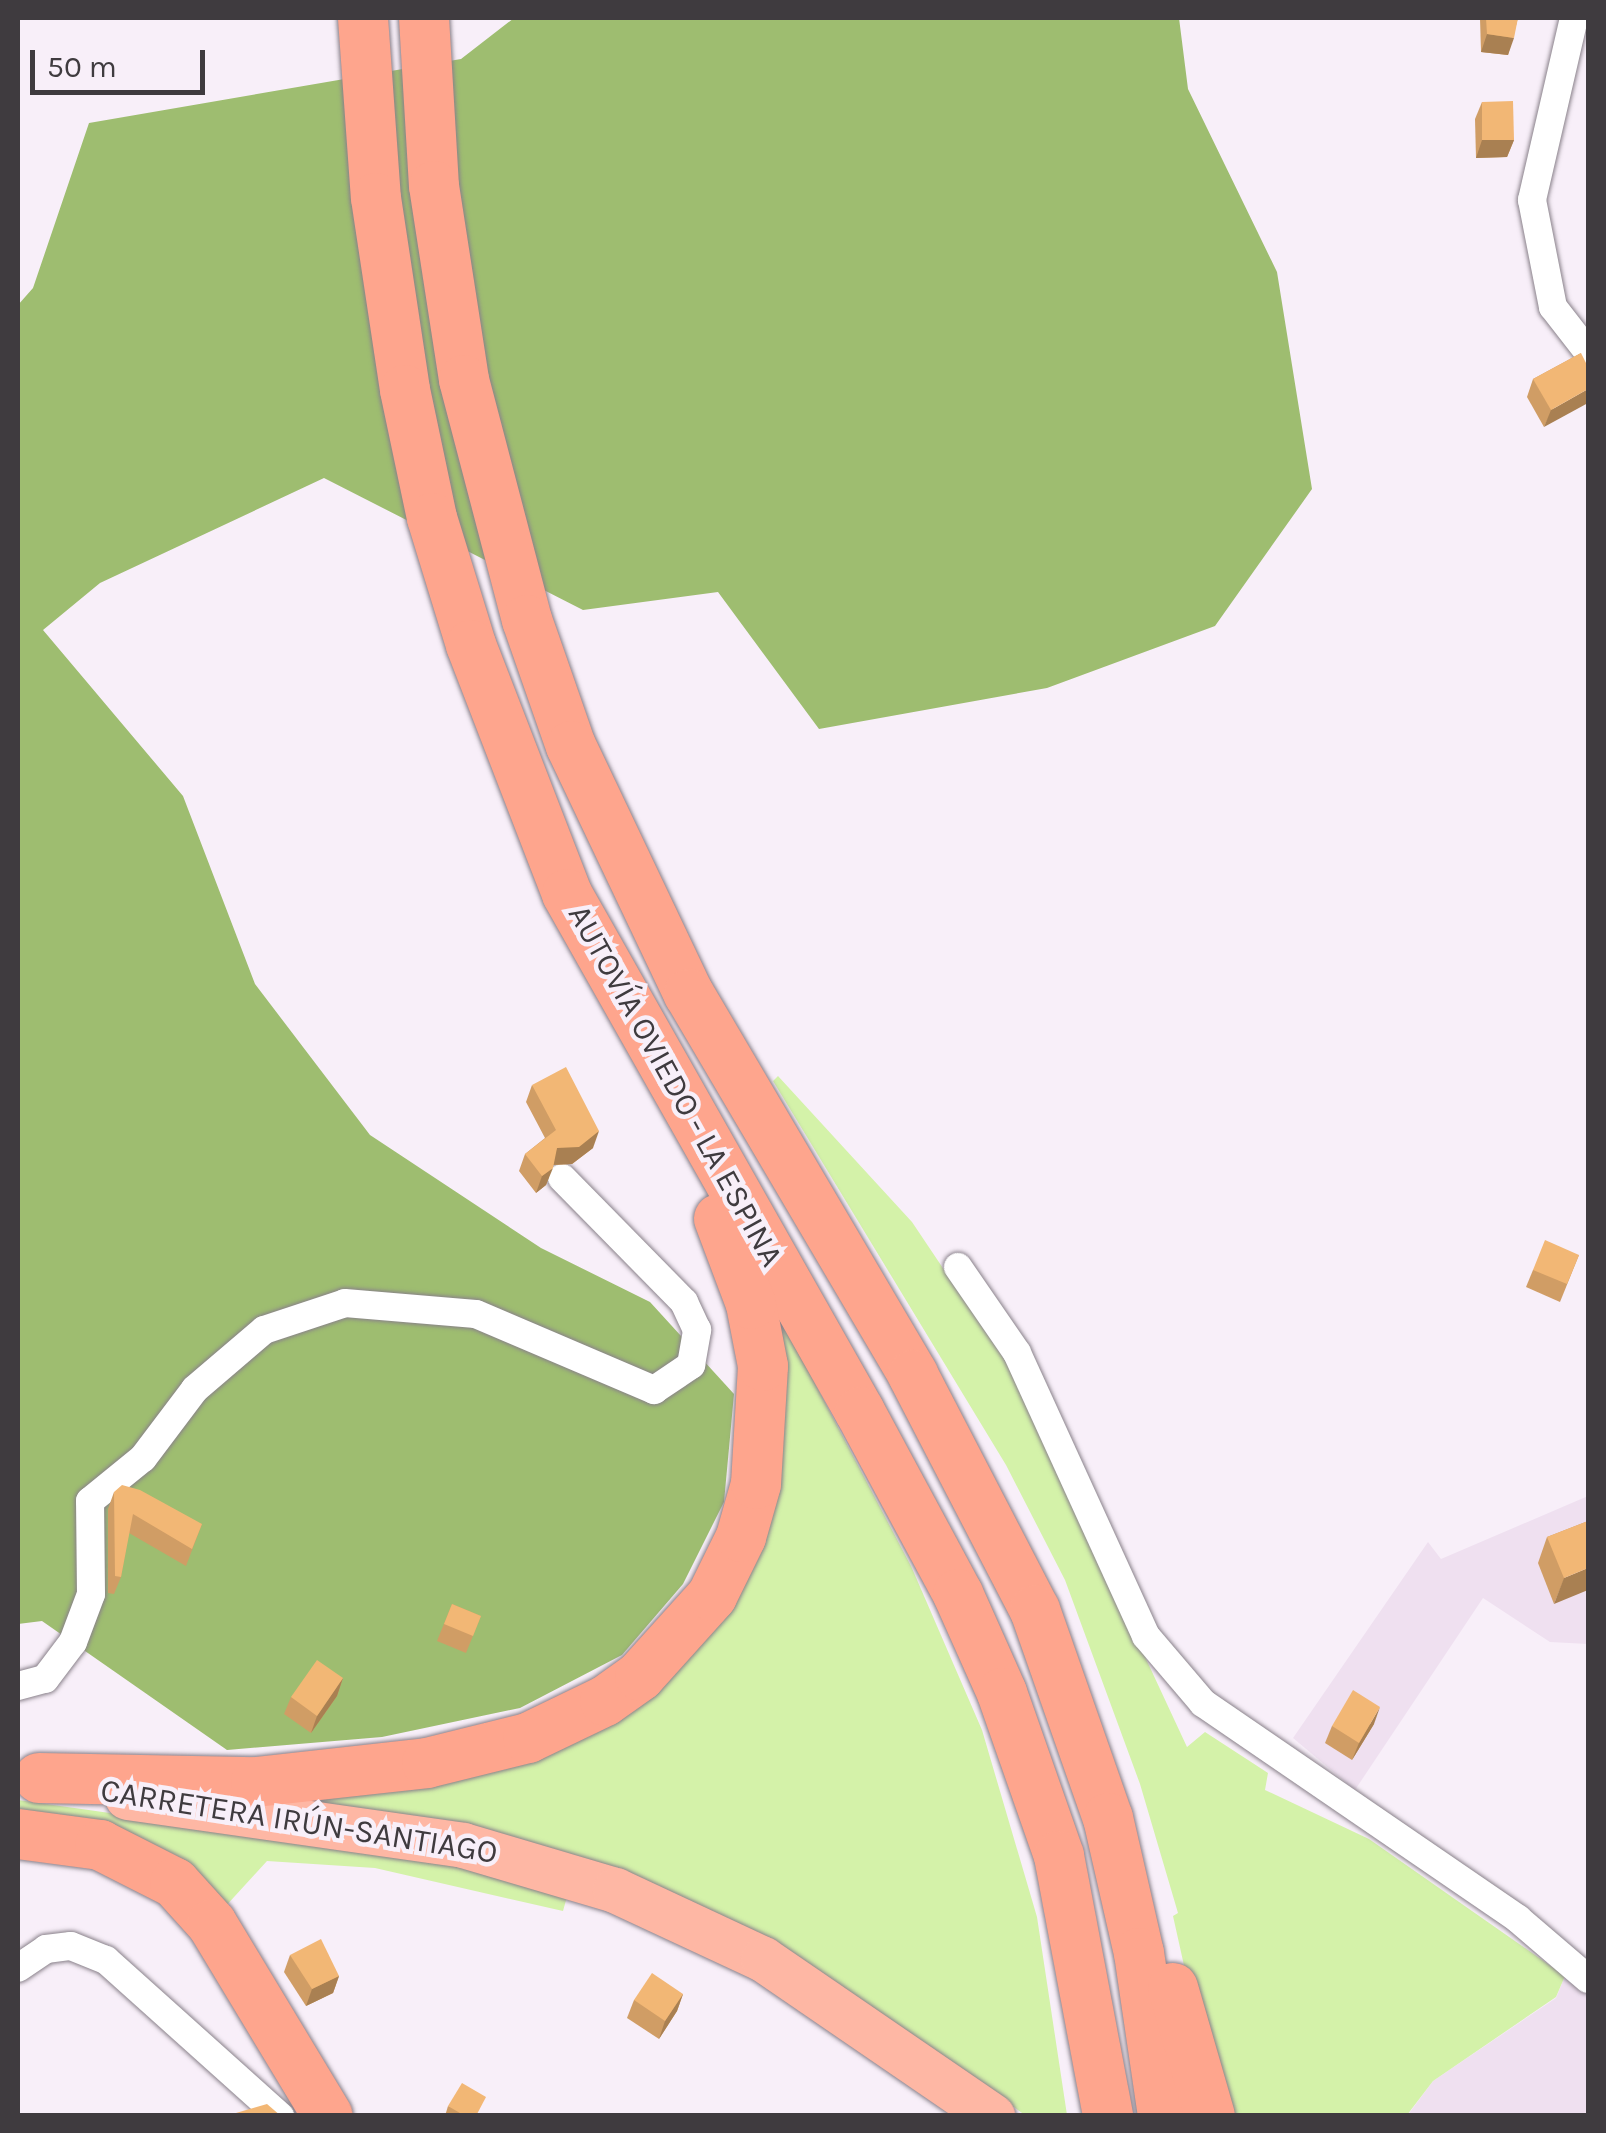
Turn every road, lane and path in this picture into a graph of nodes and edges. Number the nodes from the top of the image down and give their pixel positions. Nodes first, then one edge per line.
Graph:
1 (363, 18) edge
2 (424, 18) edge
3 (1574, 18) edge
4 (1588, 352) edge
5 (567, 894) junction
6 (562, 1178) dead end
7 (958, 1266) dead end
8 (913, 1376) junction
9 (18, 1686) edge
10 (28, 1776) edge
11 (18, 1834) edge
12 (18, 1968) edge
13 (1588, 1978) edge
14 (280, 2116) edge
15 (328, 2116) edge
16 (992, 2116) edge
17 (1108, 2116) edge
18 (1163, 2116) edge
19 (1210, 2116) edge

1 - 5 highway, AUTOVÍA OVIEDO - LA ESPINA
2 - 8 highway, AUTOVÍA OVIEDO - LA ESPINA
3 - 4 street
5 - 10 highway
5 - 17 highway, AUTOVÍA OVIEDO - LA ESPINA
6 - 9 street
7 - 13 street
8 - 18 highway, AUTOVÍA OVIEDO - LA ESPINA
8 - 19 highway
10 - 16 highway, CARRETERA IRÚN-SANTIAGO
11 - 15 highway
12 - 14 street

